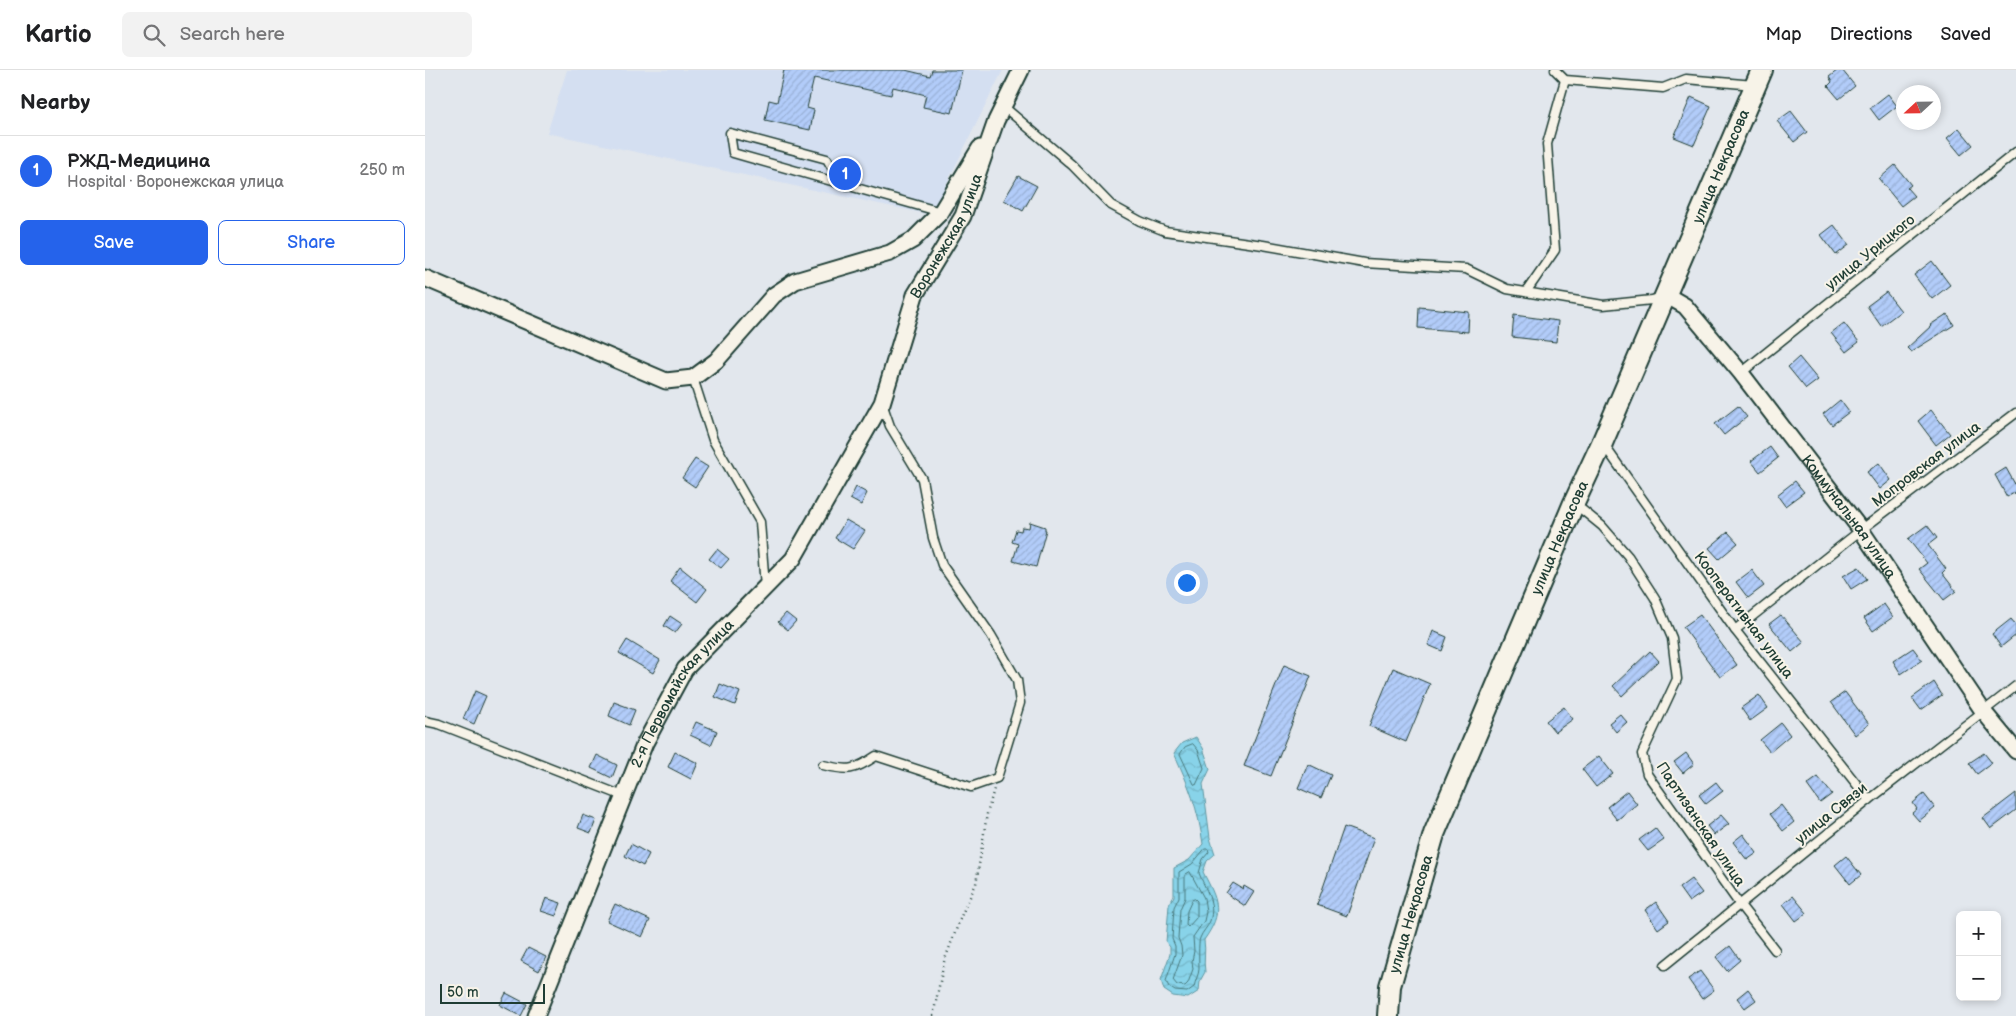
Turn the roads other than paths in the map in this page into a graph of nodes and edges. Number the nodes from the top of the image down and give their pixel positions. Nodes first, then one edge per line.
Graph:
1 (1021, 70) edge
2 (1555, 70) edge
3 (1759, 77) edge
4 (1565, 80) junction
5 (1003, 106) junction
6 (996, 122) junction
7 (2016, 152) edge
8 (841, 183) junction
9 (941, 212) junction
10 (425, 278) edge
11 (1526, 292) junction
12 (1666, 295) junction
13 (1741, 373) junction
14 (693, 378) junction
15 (882, 403) junction
16 (2016, 412) edge
17 (1603, 443) junction
18 (1574, 503) junction
19 (1861, 530) junction
20 (765, 587) junction
21 (1735, 630) junction
22 (2016, 686) edge
23 (1983, 711) junction
24 (425, 721) edge
25 (2016, 751) edge
26 (823, 766) dead end
27 (623, 796) junction
28 (1869, 800) junction
29 (1740, 905) junction
30 (1775, 950) dead end
31 (1665, 965) dead end
32 (536, 1016) edge
33 (1388, 1016) edge

1 - 5 street, Воронежская улица
2 - 4 lane
3 - 4 lane
3 - 12 main road, улица Некрасова
4 - 11 lane
5 - 6 street, Воронежская улица
5 - 11 lane
6 - 9 street
6 - 15 street, Воронежская улица
7 - 13 lane, улица Урицкого
8 - 8 lane
8 - 9 lane
9 - 14 street
10 - 14 street
11 - 12 lane
12 - 13 street, Коммунальная улица
12 - 17 main road, улица Некрасова
13 - 19 street, Коммунальная улица
14 - 20 lane
15 - 20 street, 2-я Первомайская улица
15 - 26 lane
16 - 19 lane, Мопровская улица
17 - 18 main road, улица Некрасова
17 - 21 lane, Кооперативная улица
18 - 29 lane, Партизанская улица
18 - 33 main road, улица Некрасова
19 - 21 lane, Мопровская улица
19 - 23 street, Коммунальная улица
20 - 27 street, 2-я Первомайская улица
21 - 28 lane, Кооперативная улица
22 - 23 lane, улица Связи
23 - 25 street, Коммунальная улица
23 - 28 lane, улица Связи
24 - 27 lane
27 - 32 street, 2-я Первомайская улица
28 - 29 lane, улица Связи
29 - 30 lane, Партизанская улица
29 - 31 lane, улица Связи

